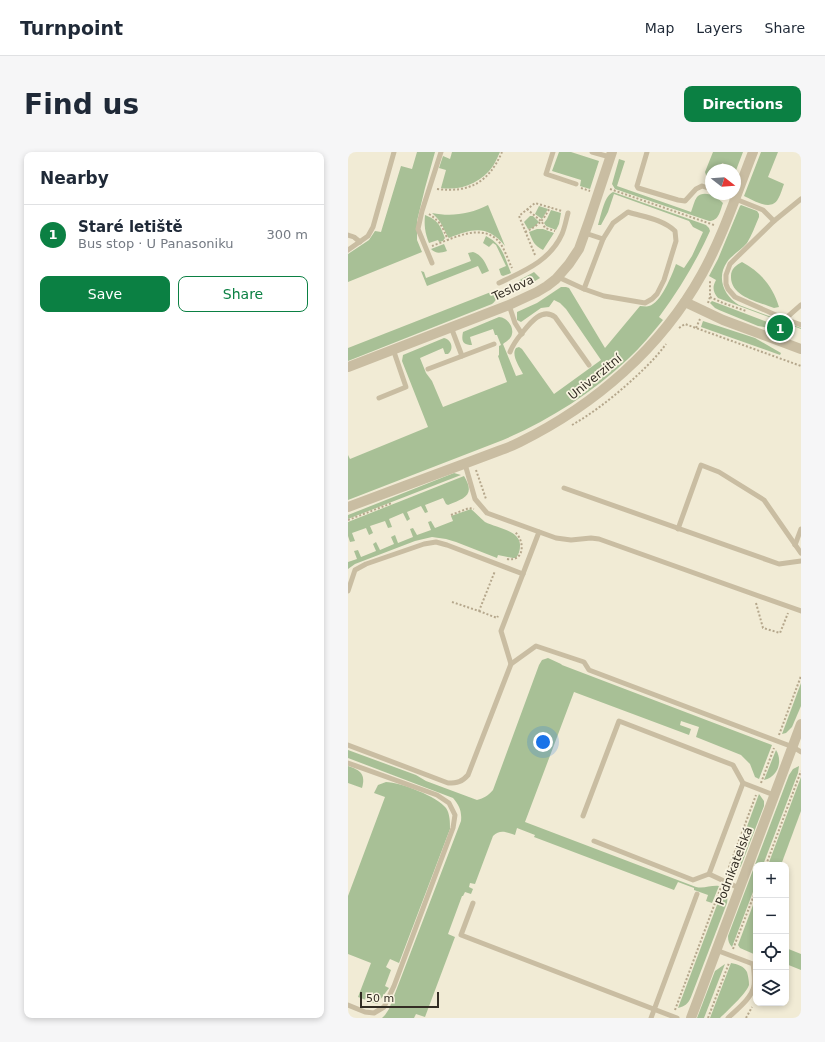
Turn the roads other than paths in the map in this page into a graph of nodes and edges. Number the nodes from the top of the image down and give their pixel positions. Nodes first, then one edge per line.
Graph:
1 (394, 152) edge
2 (441, 152) edge
3 (553, 152) edge
4 (592, 152) edge
5 (648, 152) edge
6 (753, 152) edge
7 (611, 155) edge
8 (741, 183) edge
9 (576, 184) dead end
10 (705, 187) edge
11 (801, 199) edge
12 (735, 200) edge
13 (738, 200) edge
14 (568, 213) road end
15 (774, 221) junction
16 (585, 233) junction
17 (348, 235) edge
18 (603, 239) junction
19 (360, 242) junction
20 (348, 250) edge
21 (432, 263) dead end
22 (558, 277) junction
23 (499, 282) dead end
24 (584, 289) junction
25 (685, 302) junction
26 (509, 305) junction
27 (801, 305) edge
28 (785, 319) junction
29 (801, 325) edge
30 (451, 327) junction
31 (522, 334) junction
32 (494, 344) dead end
33 (801, 349) edge
34 (393, 350) junction
35 (510, 352) dead end
36 (462, 356) junction
37 (589, 365) dead end
38 (348, 367) edge
39 (428, 369) dead end
40 (379, 398) dead end
41 (465, 464) junction
42 (564, 488) dead end
43 (348, 507) edge
44 (678, 529) junction
45 (801, 529) edge
46 (538, 532) junction
47 (795, 545) junction
48 (801, 553) edge
49 (801, 561) edge
50 (355, 570) junction
51 (523, 574) junction
52 (348, 576) edge
53 (348, 591) edge
54 (801, 610) edge
55 (510, 664) junction
56 (801, 724) edge
57 (348, 745) edge
58 (797, 750) edge
59 (348, 763) edge
60 (742, 783) junction
61 (774, 795) junction
62 (584, 816) dead end
63 (594, 841) dead end
64 (709, 874) junction
65 (739, 888) junction
66 (698, 894) dead end
67 (473, 903) dead end
68 (716, 950) junction
69 (348, 1005) edge
70 (654, 1009) junction
71 (675, 1017) edge
72 (651, 1018) edge
73 (691, 1018) edge
74 (728, 1018) edge

1 - 19 lane
2 - 21 lane
3 - 9 lane
4 - 7 lane
5 - 10 lane
6 - 8 street, Univerzitní
7 - 16 street, Teslova
11 - 15 lane
12 - 25 street, Univerzitní
13 - 15 lane
14 - 23 lane
15 - 28 lane
16 - 18 lane
16 - 22 street, Teslova
17 - 19 lane
18 - 24 lane
18 - 24 lane
19 - 20 lane
22 - 24 lane
22 - 26 street, Teslova
25 - 33 street
25 - 41 street, Univerzitní
26 - 30 street, Teslova
26 - 31 lane
27 - 28 lane
28 - 29 lane
30 - 34 street, Teslova
30 - 36 lane
31 - 35 lane
31 - 37 lane
32 - 36 lane
34 - 38 street, Teslova
34 - 40 lane
36 - 39 lane
41 - 43 street, Univerzitní
41 - 46 lane
42 - 44 lane
44 - 47 lane
44 - 49 lane
45 - 47 lane
46 - 51 lane
46 - 54 lane
47 - 48 lane
50 - 51 lane
50 - 52 lane
50 - 53 lane
51 - 55 lane
55 - 57 lane
55 - 58 lane
56 - 58 street, Podnikatelská
58 - 61 street, Podnikatelská
59 - 69 lane
60 - 61 lane
60 - 62 lane
60 - 64 lane
61 - 65 street, Podnikatelská
63 - 64 lane
64 - 65 lane
65 - 68 street, Podnikatelská
66 - 70 lane
67 - 70 lane
68 - 73 street, Podnikatelská
68 - 74 lane
70 - 71 lane
70 - 72 lane

